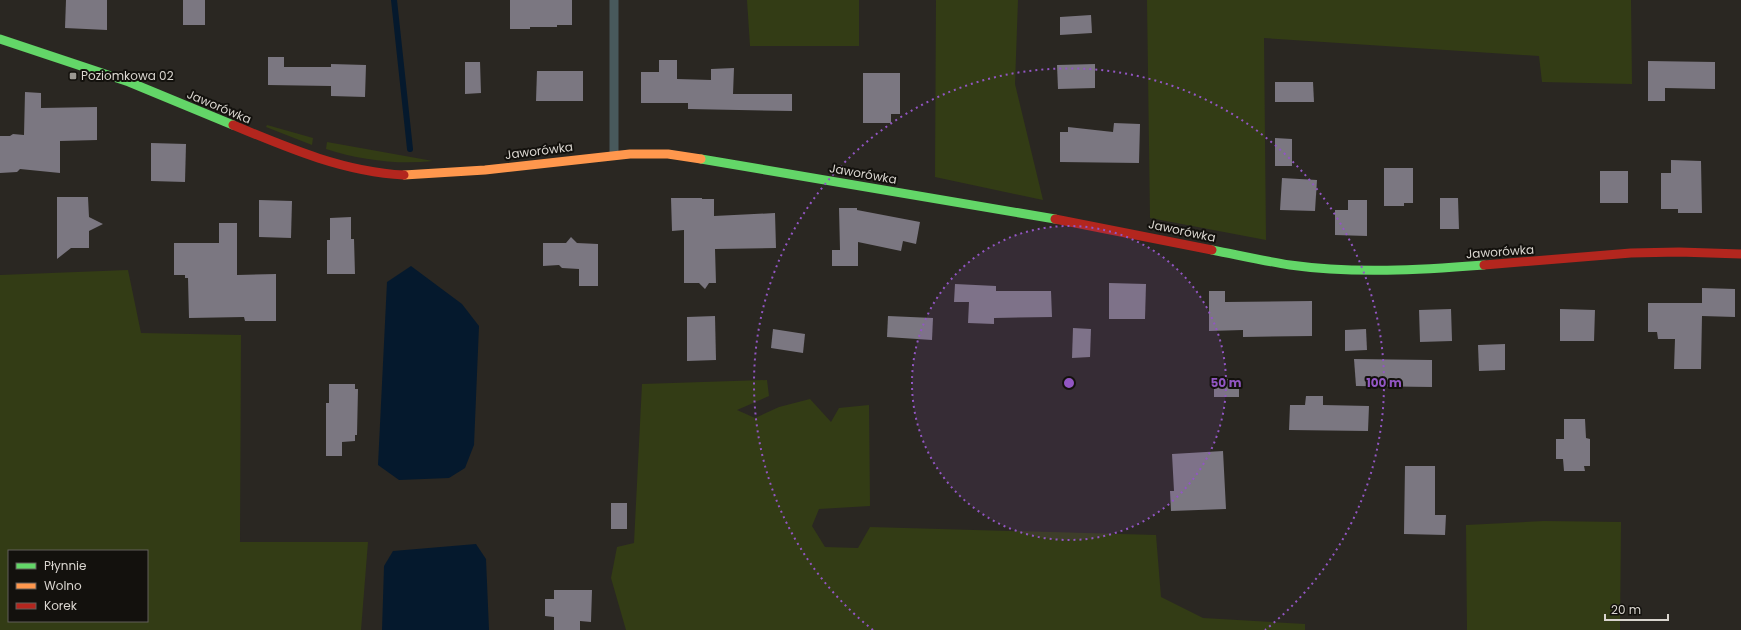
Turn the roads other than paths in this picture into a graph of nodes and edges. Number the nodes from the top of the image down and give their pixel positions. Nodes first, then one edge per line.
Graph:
1 (614, 0) edge
2 (0, 40) edge
3 (614, 154) junction
4 (1741, 254) edge

1 - 3 lane
2 - 3 street, Jaworówka
3 - 4 street, Jaworówka

